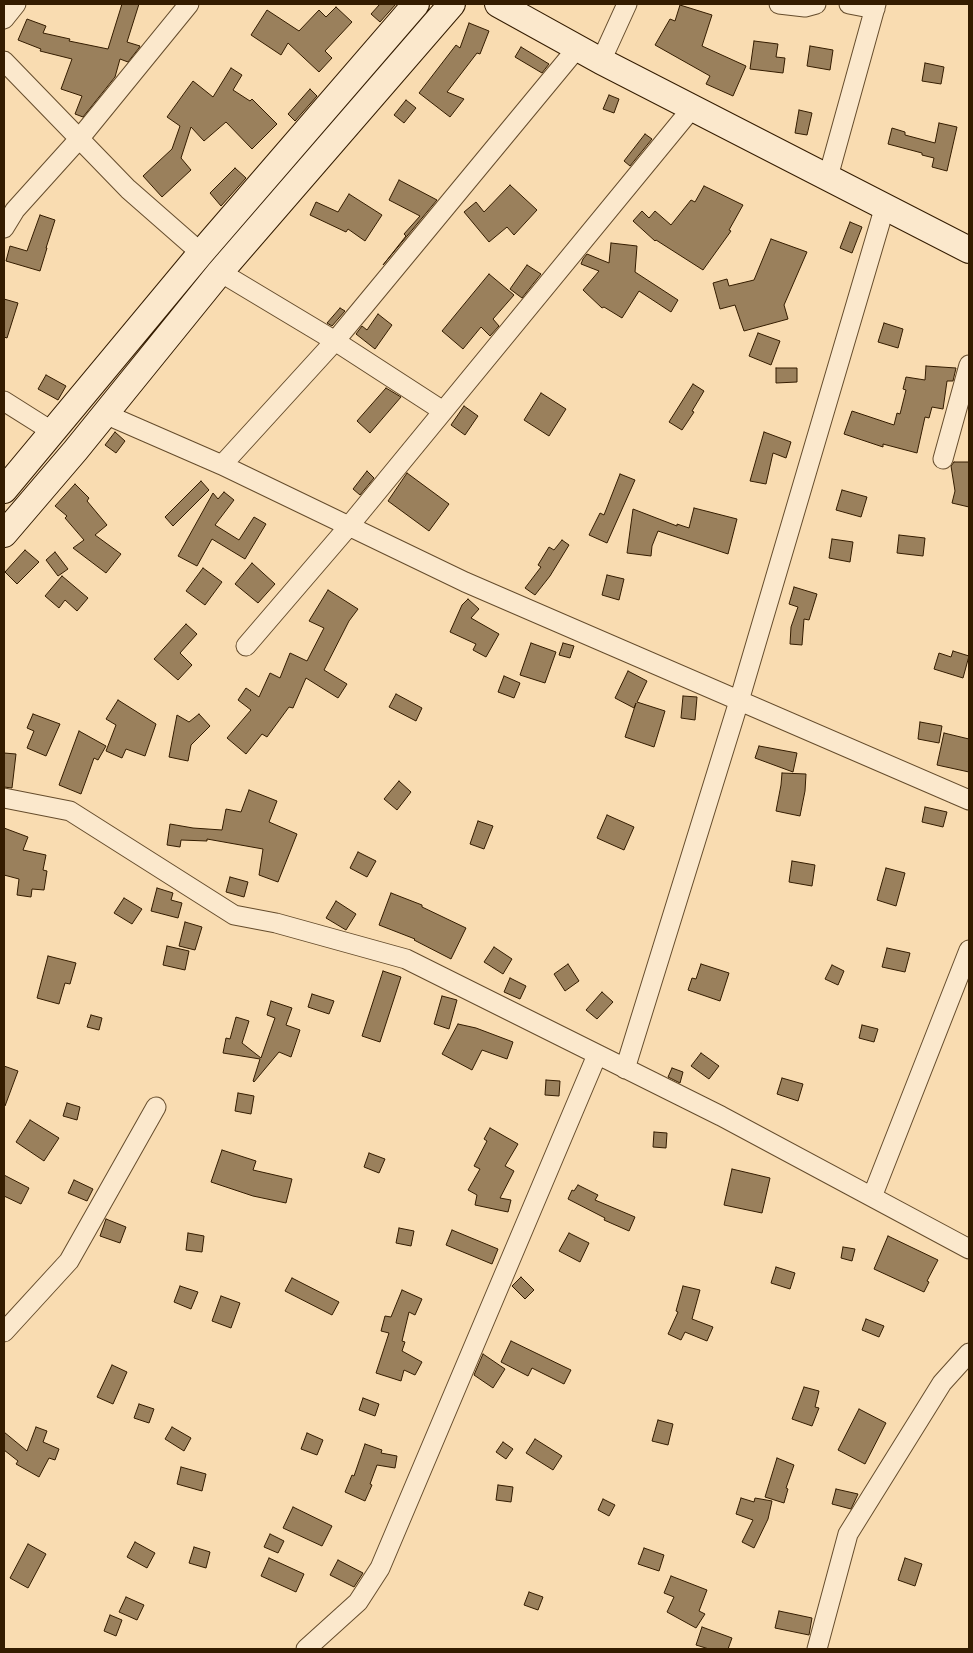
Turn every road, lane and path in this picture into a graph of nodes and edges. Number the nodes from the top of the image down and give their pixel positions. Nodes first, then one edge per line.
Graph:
1 (16, 4) edge
2 (189, 4) edge
3 (416, 4) edge
4 (452, 4) edge
5 (498, 4) edge
6 (627, 4) edge
7 (779, 4) edge
8 (816, 4) edge
9 (849, 4) edge
10 (876, 6) edge
11 (4, 18) edge
12 (578, 46) junction
13 (4, 61) edge
14 (601, 61) junction
15 (693, 107) junction
16 (79, 139) junction
17 (828, 177) junction
18 (885, 206) junction
19 (4, 228) edge
20 (969, 250) edge
21 (201, 253) junction
22 (220, 272) junction
23 (335, 341) junction
24 (969, 365) edge
25 (4, 402) edge
26 (443, 410) junction
27 (105, 414) junction
28 (52, 432) junction
29 (943, 459) dead end
30 (222, 465) junction
31 (4, 490) edge
32 (349, 526) junction
33 (4, 534) edge
34 (246, 646) dead end
35 (738, 700) junction
36 (4, 798) edge
37 (969, 800) edge
38 (969, 950) edge
39 (597, 1055) junction
40 (625, 1069) junction
41 (156, 1107) dead end
42 (872, 1196) junction
43 (969, 1249) edge
44 (4, 1332) edge
45 (969, 1353) edge
46 (306, 1649) edge
47 (817, 1649) edge

1 - 11 street
2 - 16 street
3 - 21 main road
4 - 22 main road
5 - 12 main road
6 - 14 street
7 - 8 street
9 - 10 street
10 - 17 street
12 - 14 main road
12 - 23 street
13 - 16 street
14 - 15 main road
15 - 17 main road
15 - 26 street
16 - 19 street
16 - 21 street
17 - 18 main road
18 - 20 main road
18 - 35 street
21 - 28 main road
22 - 23 street
22 - 27 main road
23 - 26 street
23 - 30 street
24 - 29 street
25 - 28 street
26 - 32 street
27 - 30 street
27 - 33 main road
28 - 31 main road
30 - 32 street
32 - 34 street
32 - 35 street
35 - 37 street
35 - 40 street
36 - 39 street
38 - 42 street
39 - 40 street
39 - 46 street
40 - 42 street
41 - 44 street
42 - 43 street
45 - 47 street

